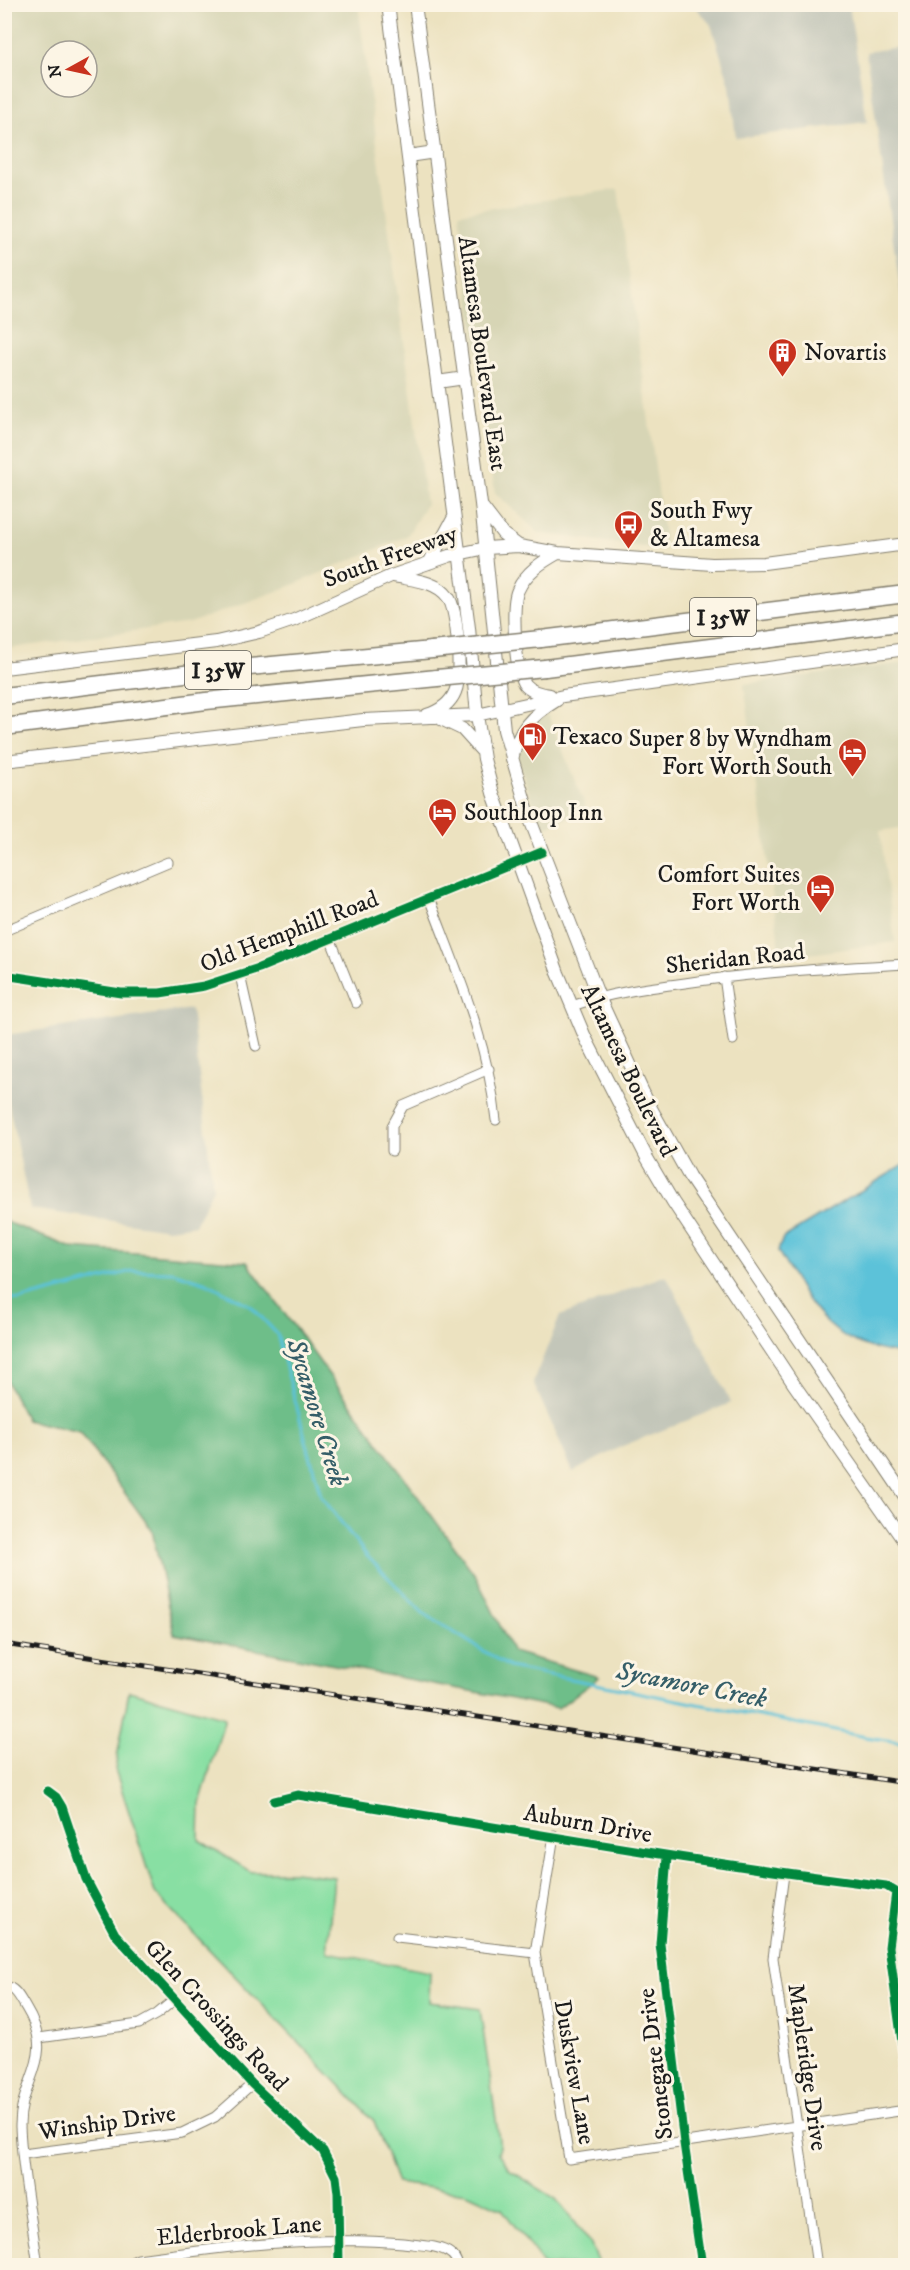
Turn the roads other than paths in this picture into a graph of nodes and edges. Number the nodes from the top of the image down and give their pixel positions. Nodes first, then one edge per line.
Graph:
1 (388, 4) edge
2 (415, 4) edge
3 (435, 152) junction
4 (408, 156) junction
5 (465, 378) junction
6 (437, 382) junction
7 (482, 504) junction
8 (454, 516) junction
9 (906, 544) edge
10 (519, 546) junction
11 (486, 548) junction
12 (460, 553) junction
13 (558, 553) junction
14 (429, 563) junction
15 (391, 576) junction
16 (906, 594) edge
17 (906, 622) edge
18 (906, 631) edge
19 (817, 635) junction
20 (906, 649) edge
21 (4, 668) edge
22 (4, 696) edge
23 (563, 696) junction
24 (501, 707) junction
25 (477, 715) junction
26 (437, 718) junction
27 (412, 719) junction
28 (4, 727) edge
29 (483, 753) junction
30 (4, 761) edge
31 (512, 763) junction
32 (542, 852) junction
33 (168, 862) dead end
34 (517, 862) junction
35 (429, 898) junction
36 (4, 931) edge
37 (330, 939) junction
38 (906, 964) edge
39 (4, 975) edge
40 (240, 975) junction
41 (724, 977) junction
42 (599, 997) junction
43 (356, 1003) dead end
44 (572, 1006) junction
45 (733, 1040) dead end
46 (256, 1046) dead end
47 (489, 1069) junction
48 (496, 1120) dead end
49 (392, 1151) dead end
50 (906, 1498) edge
51 (906, 1544) edge
52 (48, 1791) dead end
53 (274, 1801) dead end
54 (554, 1835) junction
55 (667, 1857) junction
56 (783, 1874) junction
57 (398, 1937) dead end
58 (535, 1953) junction
59 (4, 1985) edge
60 (174, 2000) junction
61 (903, 2032) edge
62 (39, 2038) junction
63 (906, 2071) edge
64 (252, 2084) junction
65 (906, 2110) edge
66 (797, 2126) junction
67 (684, 2143) junction
68 (23, 2154) junction
69 (339, 2240) junction
70 (38, 2265) edge
71 (124, 2265) edge
72 (339, 2265) edge
73 (458, 2265) edge
74 (702, 2265) edge
75 (817, 2265) edge

1 - 4 main road, Altamesa Boulevard East
2 - 3 main road, Altamesa Boulevard East
3 - 4 main road
3 - 5 main road, Altamesa Boulevard East
4 - 6 main road, Altamesa Boulevard East
5 - 6 main road
5 - 7 main road, Altamesa Boulevard East
6 - 8 main road, Altamesa Boulevard East
7 - 10 main road
7 - 11 main road, Altamesa Boulevard East
8 - 12 main road, Altamesa Boulevard East
8 - 14 main road
9 - 13 main road, South Freeway
10 - 11 main road, South Freeway
10 - 13 main road, South Freeway
11 - 12 main road, South Freeway
11 - 24 main road, Altamesa Boulevard East
12 - 14 main road, South Freeway
12 - 25 main road, Altamesa Boulevard
13 - 23 main road
14 - 15 main road, South Freeway
15 - 21 main road, South Freeway
15 - 27 main road
16 - 22 highway, I 35W, bridge
17 - 19 highway, I 35W
18 - 19 highway
19 - 28 highway, I 35W, bridge
20 - 23 main road
23 - 24 main road
23 - 31 main road
24 - 25 main road
24 - 31 main road, Altamesa Boulevard
25 - 26 main road
25 - 29 main road, Altamesa Boulevard
26 - 27 main road
26 - 29 main road
27 - 30 main road
29 - 34 main road, Altamesa Boulevard
31 - 32 main road, Altamesa Boulevard
32 - 34 street, Old Hemphill Road
32 - 42 main road, Altamesa Boulevard
33 - 36 street
34 - 35 street, Old Hemphill Road
34 - 44 main road, Altamesa Boulevard
35 - 37 street, Old Hemphill Road
35 - 47 street
37 - 40 street, Old Hemphill Road
37 - 43 street
38 - 41 street, Sheridan Road
39 - 40 street, Old Hemphill Road
40 - 46 street
41 - 42 street, Sheridan Road
41 - 45 street
42 - 44 street, Sheridan Road
42 - 50 main road, Altamesa Boulevard
44 - 51 main road, Altamesa Boulevard
47 - 48 street
47 - 49 street
52 - 60 street, Glen Crossings Road
53 - 54 street, Auburn Drive
54 - 55 street, Auburn Drive
54 - 58 street, Duskview Lane
55 - 56 street, Auburn Drive
55 - 67 street, Stonegate Drive
56 - 61 street, Auburn Drive
56 - 66 street, Mapleridge Drive
57 - 58 street
58 - 67 street, Duskview Lane
59 - 62 street
60 - 62 street
60 - 64 street, Glen Crossings Road
61 - 63 street
62 - 68 street
64 - 68 street, Winship Drive
64 - 69 street, Glen Crossings Road
65 - 66 street, Duskview Lane
66 - 67 street, Duskview Lane
66 - 75 street, Mapleridge Drive
67 - 74 street, Stonegate Drive
68 - 70 street
69 - 71 street, Elderbrook Lane
69 - 72 street, Glen Crossings Road
69 - 73 street, Elderbrook Lane

